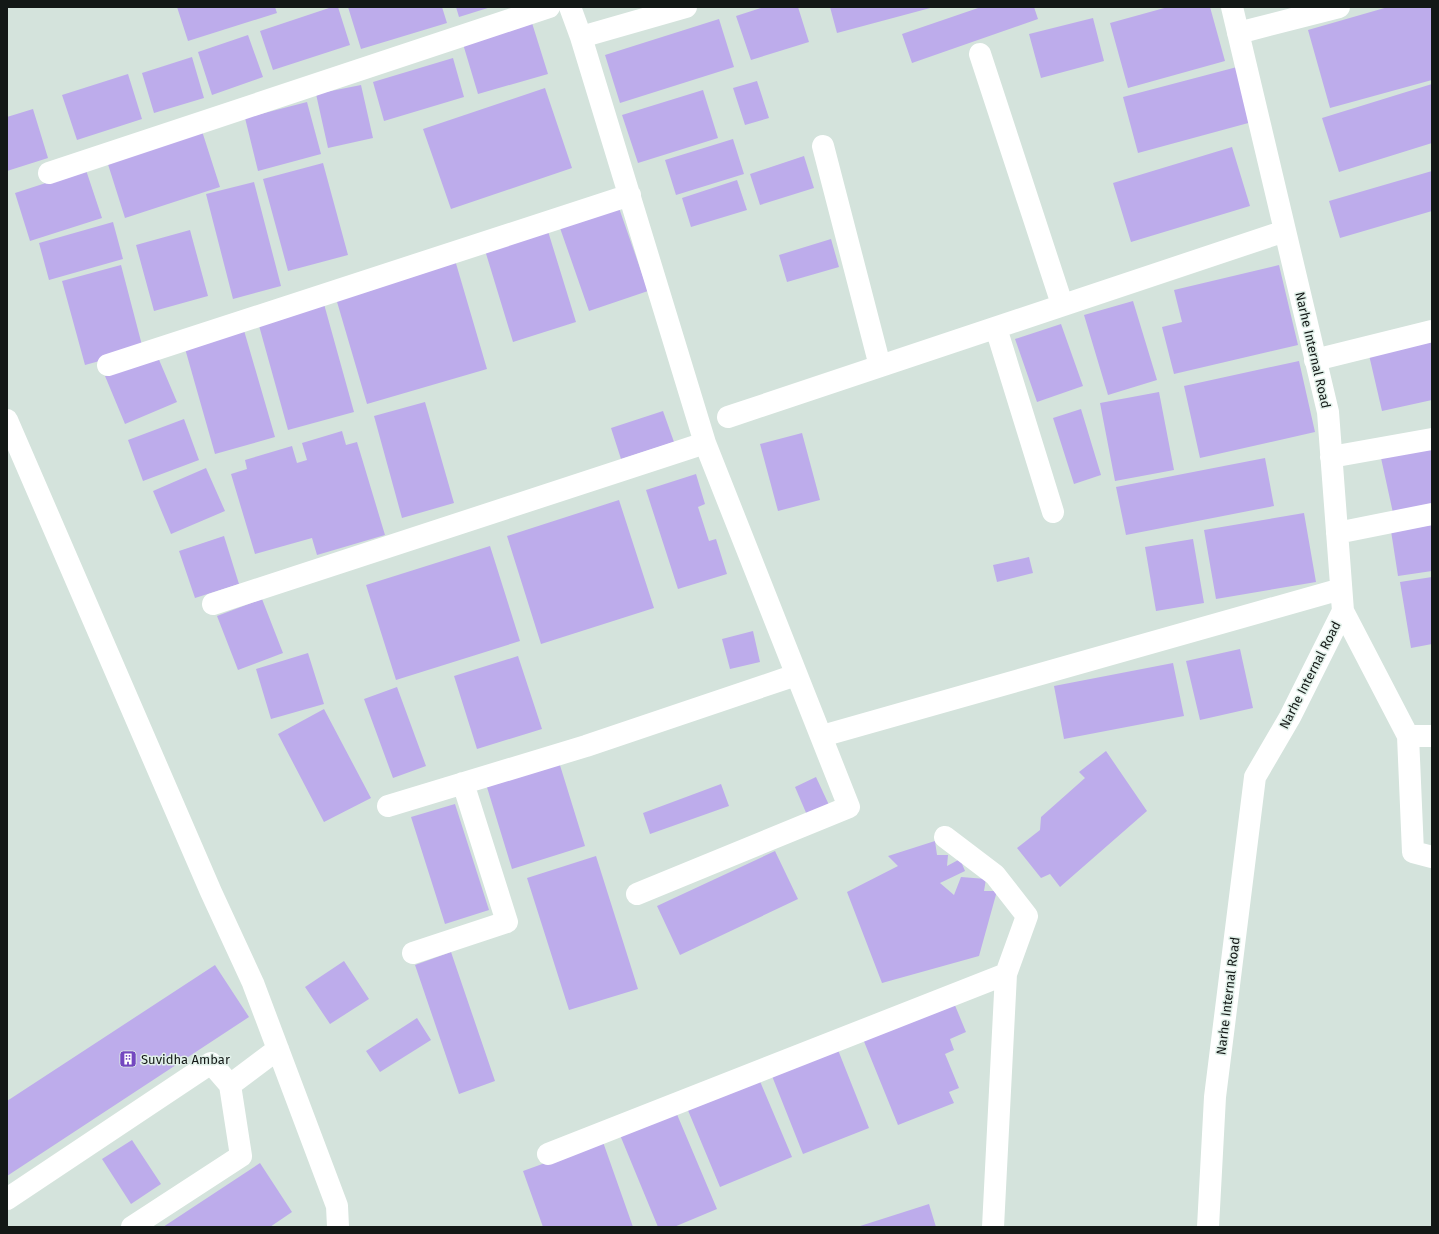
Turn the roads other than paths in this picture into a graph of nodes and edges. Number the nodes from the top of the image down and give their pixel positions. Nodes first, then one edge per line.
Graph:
1 (549, 7) edge
2 (570, 7) edge
3 (686, 7) edge
4 (1232, 7) edge
5 (1339, 7) edge
6 (1238, 33) junction
7 (581, 37) junction
8 (980, 54) dead end
9 (823, 146) dead end
10 (49, 173) dead end
11 (630, 195) junction
12 (1285, 231) junction
13 (1062, 304) junction
14 (996, 328) junction
15 (1432, 331) edge
16 (1316, 360) junction
17 (108, 365) dead end
18 (880, 366) junction
19 (728, 417) dead end
20 (7, 420) edge
21 (1432, 439) edge
22 (705, 443) junction
23 (1331, 457) junction
24 (1053, 512) dead end
25 (1432, 514) edge
26 (1337, 533) junction
27 (1341, 589) junction
28 (213, 604) dead end
29 (1343, 611) junction
30 (796, 675) junction
31 (822, 736) junction
32 (1408, 736) junction
33 (1432, 736) edge
34 (463, 783) junction
35 (388, 806) dead end
36 (945, 837) dead end
37 (1432, 857) edge
38 (637, 894) dead end
39 (412, 954) dead end
40 (1006, 974) junction
41 (278, 1050) junction
42 (230, 1085) junction
43 (548, 1154) dead end
44 (7, 1199) edge
45 (132, 1227) edge
46 (338, 1227) edge
47 (992, 1227) edge
48 (1208, 1227) edge

1 - 10 street
2 - 7 street
3 - 7 street
4 - 6 street, Narhe Internal Road
5 - 6 street
6 - 12 street, Narhe Internal Road
7 - 11 street
8 - 13 street
9 - 18 street
11 - 17 street
11 - 22 street
12 - 13 street
12 - 16 street, Narhe Internal Road
13 - 14 street
14 - 18 street
14 - 24 street
15 - 16 street
16 - 23 street, Narhe Internal Road
18 - 19 street
20 - 41 street
21 - 23 street
22 - 28 street
22 - 30 street
23 - 26 street, Narhe Internal Road
25 - 26 street
26 - 27 street, Narhe Internal Road
27 - 29 street, Narhe Internal Road
27 - 31 street
29 - 32 street
29 - 48 street, Narhe Internal Road
30 - 31 street
30 - 34 street
31 - 38 street
32 - 33 street
32 - 37 street
34 - 35 street
34 - 39 street
36 - 40 street
40 - 43 street
40 - 47 street
41 - 42 street
41 - 46 street
42 - 44 street
42 - 45 street

